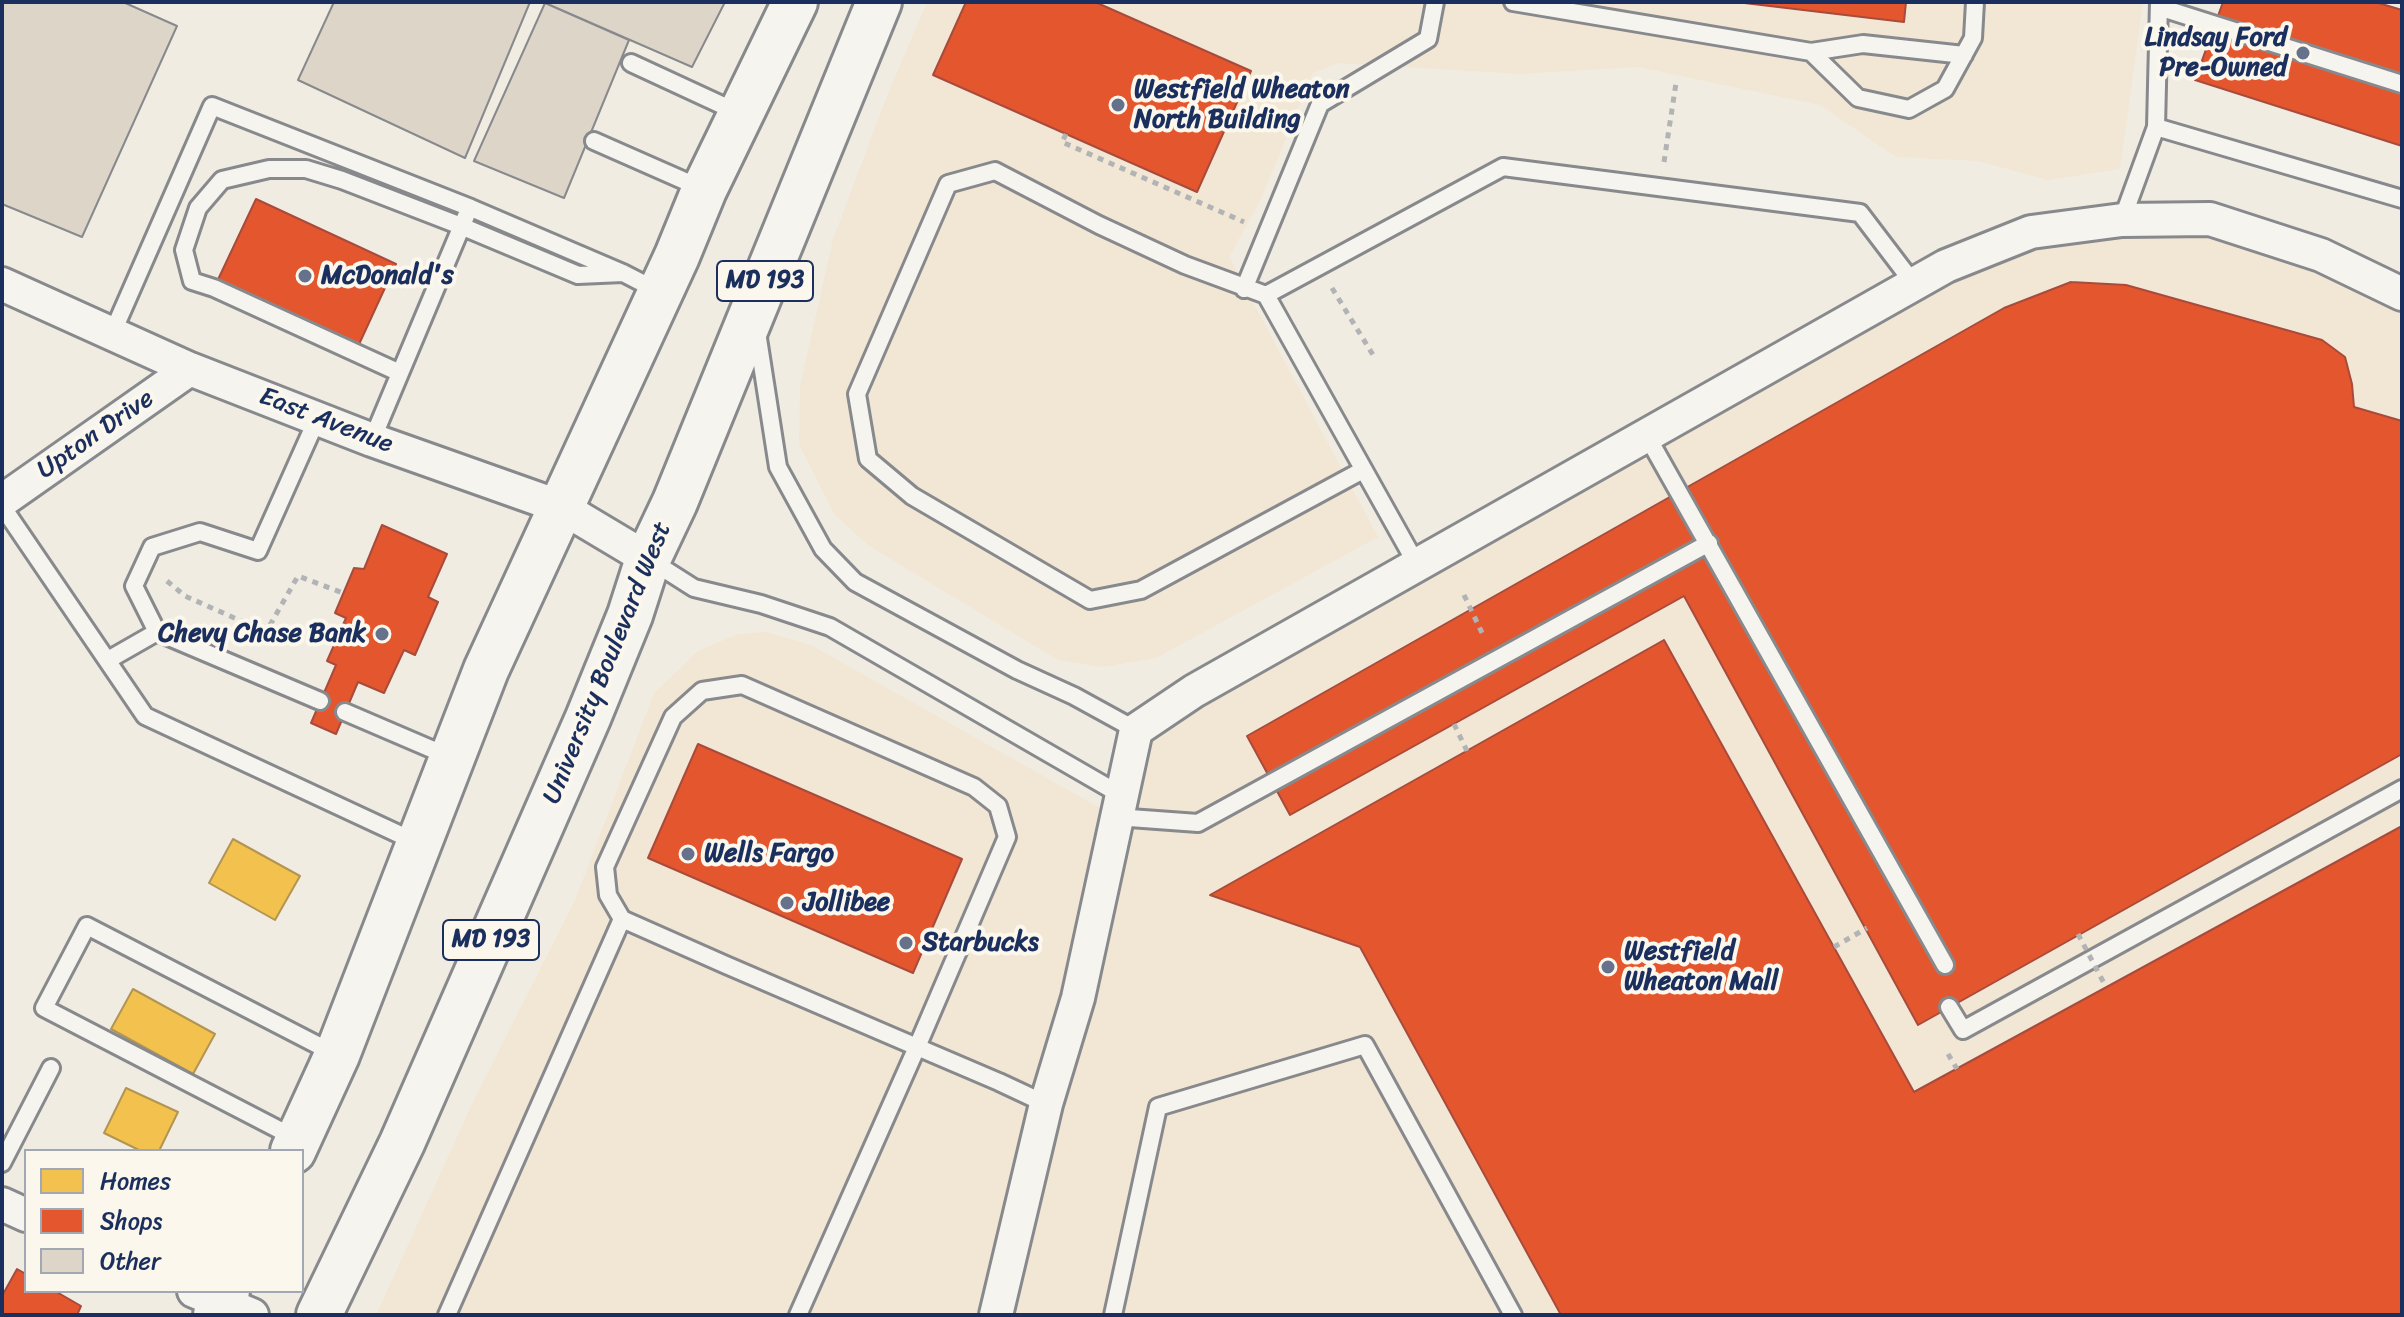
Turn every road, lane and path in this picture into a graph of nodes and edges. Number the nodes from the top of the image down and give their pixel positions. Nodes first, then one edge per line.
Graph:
1 (795, 2) edge
2 (879, 2) edge
3 (1435, 2) edge
4 (1513, 2) edge
5 (1975, 2) edge
6 (2159, 5) edge
7 (1581, 8) edge
8 (1811, 52) junction
9 (1964, 55) junction
10 (631, 63) dead end
11 (1676, 83) dead end
12 (2402, 84) edge
13 (741, 113) junction
14 (2156, 127) junction
15 (1066, 134) dead end
16 (594, 141) dead end
17 (1667, 146) dead end
18 (704, 190) junction
19 (2395, 196) edge
20 (471, 208) junction
21 (2122, 220) junction
22 (1243, 222) dead end
23 (461, 226) junction
24 (641, 282) junction
25 (2, 284) edge
26 (1914, 284) junction
27 (1244, 289) junction
28 (2402, 294) edge
29 (1266, 295) junction
30 (754, 309) junction
31 (112, 334) junction
32 (190, 369) junction
33 (400, 373) junction
34 (317, 419) junction
35 (1647, 436) junction
36 (372, 440) junction
37 (1363, 470) junction
38 (2, 504) edge
39 (561, 507) junction
40 (1709, 543) junction
41 (648, 559) junction
42 (146, 561) junction
43 (1417, 565) junction
44 (343, 593) dead end
45 (1464, 595) dead end
46 (157, 632) junction
47 (1484, 638) dead end
48 (108, 660) junction
49 (320, 701) dead end
50 (345, 712) dead end
51 (1454, 724) dead end
52 (1136, 730) junction
53 (1467, 751) dead end
54 (452, 758) junction
55 (2402, 789) edge
56 (1118, 806) junction
57 (420, 844) junction
58 (622, 919) junction
59 (1867, 928) dead end
60 (2078, 934) dead end
61 (1834, 947) dead end
62 (1945, 965) dead end
63 (2106, 987) dead end
64 (1949, 1007) dead end
65 (917, 1047) junction
66 (337, 1055) junction
67 (51, 1068) dead end
68 (1046, 1104) junction
69 (295, 1145) edge
70 (2, 1163) edge
71 (2, 1204) edge
72 (24, 1214) edge
73 (319, 1315) edge
74 (447, 1315) edge
75 (798, 1315) edge
76 (996, 1315) edge
77 (1113, 1315) edge
78 (1513, 1315) edge

1 - 13 main road
2 - 30 main road, University Boulevard West / MD 193
3 - 27 lane
4 - 7 lane
5 - 9 lane
6 - 12 lane
6 - 14 lane
7 - 8 lane
8 - 9 lane
8 - 9 lane
10 - 13 lane
11 - 17 path
13 - 18 main road
14 - 19 lane
14 - 21 lane
15 - 22 path
16 - 18 lane
18 - 24 main road
20 - 23 lane
20 - 24 lane
20 - 31 lane
21 - 26 street
21 - 28 street
23 - 24 lane
23 - 33 lane
23 - 33 lane
24 - 39 main road
25 - 31 street, East Avenue
26 - 29 lane
26 - 35 street
27 - 29 lane
27 - 37 lane
29 - 37 lane
30 - 41 main road, University Boulevard West / MD 193
30 - 52 lane
31 - 32 street, East Avenue
32 - 34 street, East Avenue
32 - 38 street, Upton Drive
33 - 36 lane
34 - 36 street, East Avenue
34 - 42 lane
35 - 40 lane
35 - 43 street
36 - 39 street, East Avenue
37 - 43 lane
38 - 48 lane
39 - 41 street, East Avenue
39 - 54 main road
40 - 56 lane
40 - 62 lane
41 - 56 lane
41 - 73 main road, University Boulevard West / MD 193
42 - 44 path
42 - 46 lane
43 - 52 street
45 - 47 path
46 - 48 lane
46 - 49 lane
48 - 57 lane
50 - 54 lane
51 - 53 path
52 - 56 street
54 - 57 main road
55 - 64 lane
56 - 68 street
57 - 66 main road
58 - 65 lane
58 - 65 lane
58 - 74 lane
59 - 61 path
60 - 63 path, bridge
65 - 68 lane
65 - 75 lane
66 - 69 main road
66 - 69 lane
67 - 70 lane
68 - 76 street
71 - 72 street
77 - 78 lane

